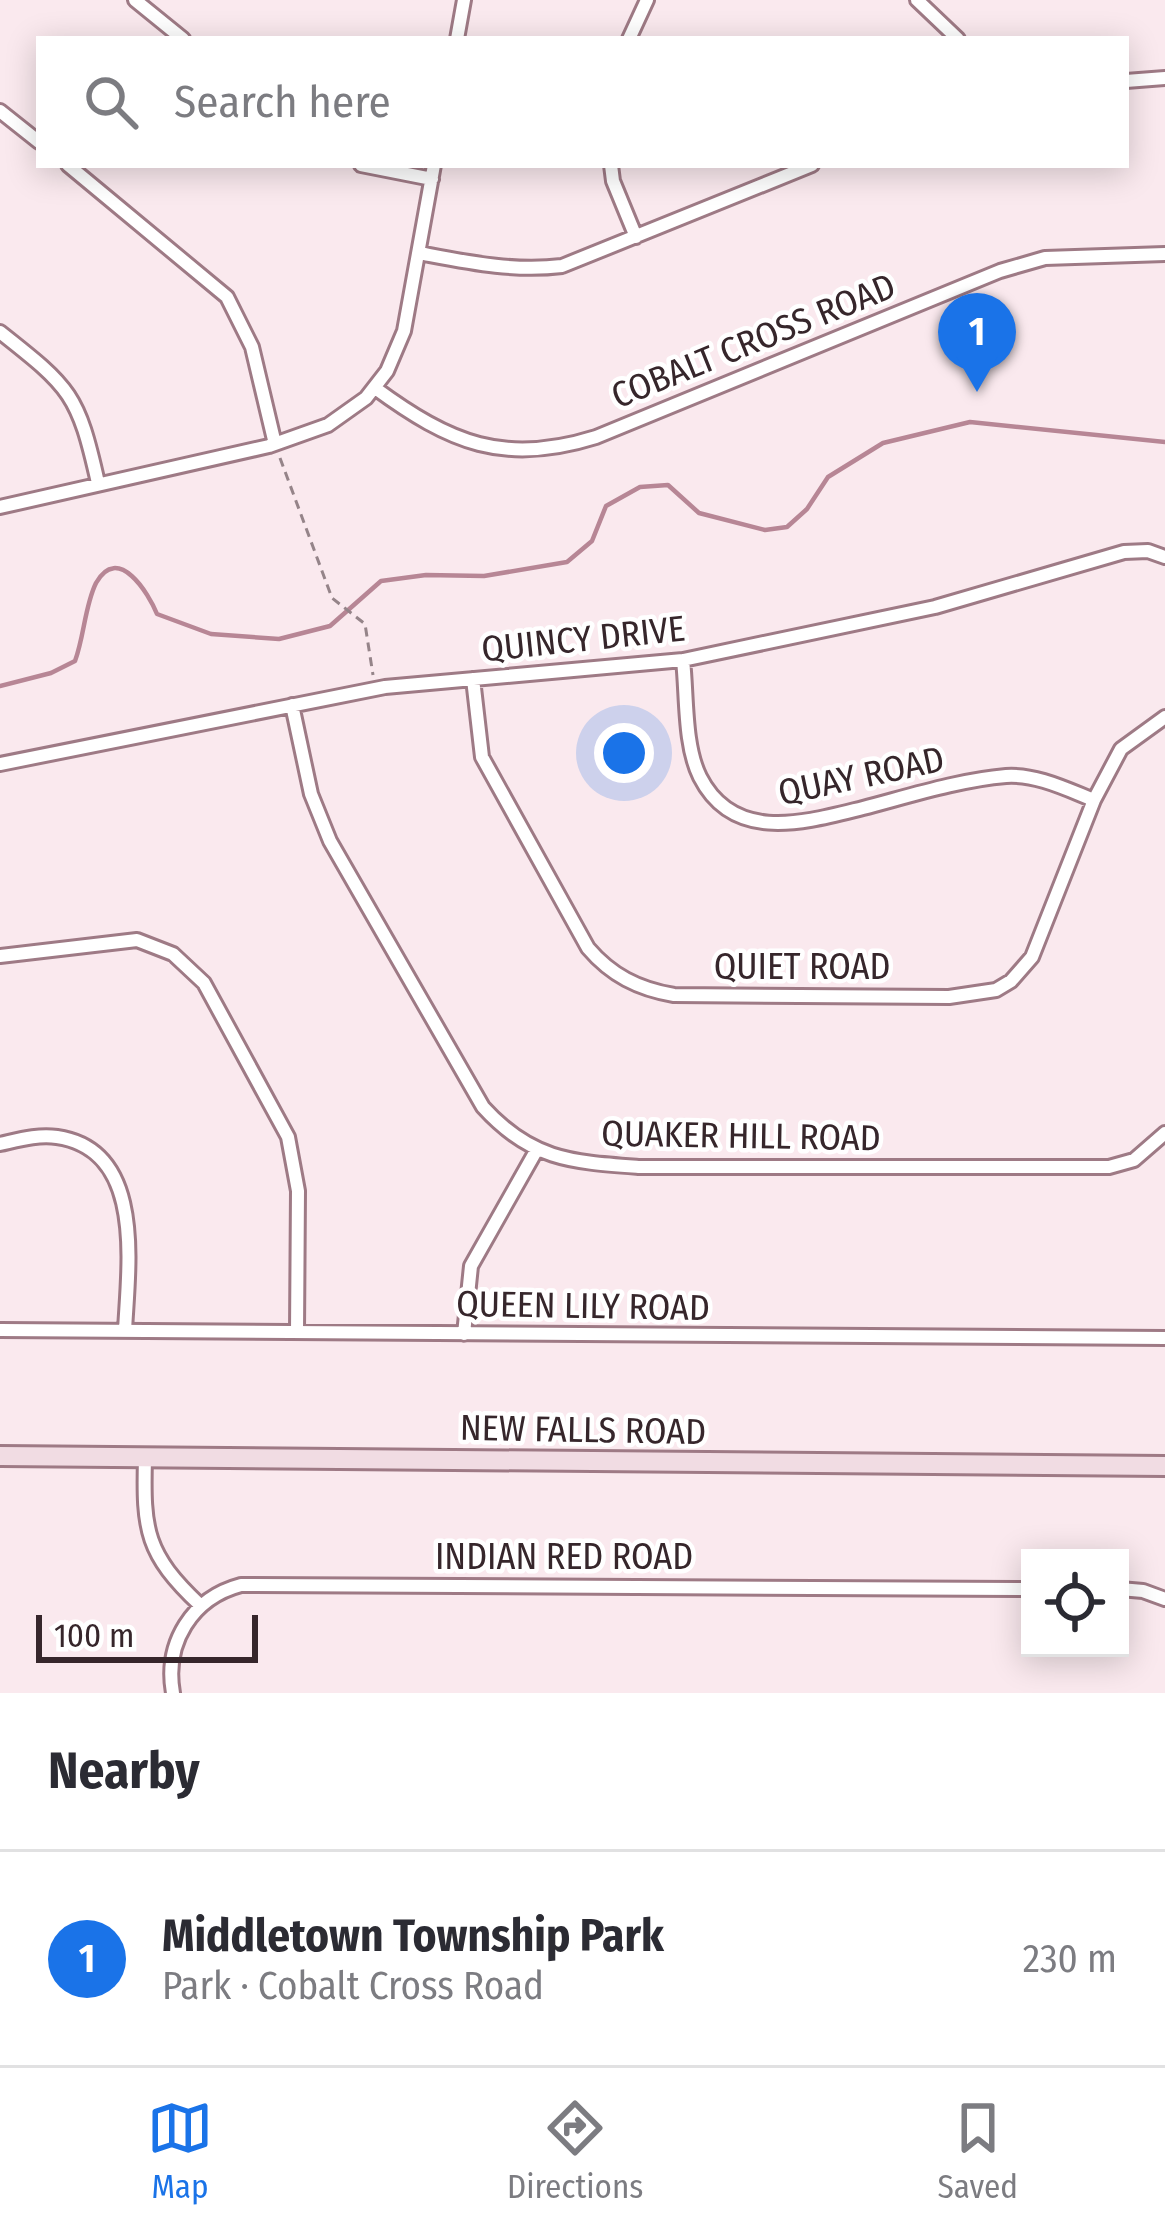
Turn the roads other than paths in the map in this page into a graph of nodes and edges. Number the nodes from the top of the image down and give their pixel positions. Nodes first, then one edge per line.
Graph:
1 (135, 0) edge
2 (464, 0) edge
3 (646, 0) edge
4 (917, 0) edge
5 (180, 36) edge
6 (458, 36) edge
7 (630, 36) edge
8 (955, 36) edge
9 (1165, 79) edge
10 (1129, 81) edge
11 (0, 110) edge
12 (36, 140) edge
13 (72, 168) edge
14 (392, 168) edge
15 (611, 168) edge
16 (805, 168) edge
17 (433, 172) edge
18 (635, 237) junction
19 (419, 253) junction
20 (1165, 254) edge
21 (0, 332) edge
22 (375, 388) junction
23 (275, 444) junction
24 (98, 483) junction
25 (0, 507) edge
26 (1165, 557) edge
27 (682, 660) junction
28 (473, 679) junction
29 (292, 705) junction
30 (1165, 717) edge
31 (0, 764) edge
32 (1094, 800) junction
33 (0, 956) edge
34 (1165, 1133) edge
35 (0, 1144) edge
36 (536, 1150) junction
37 (0, 1330) edge
38 (125, 1331) junction
39 (297, 1332) junction
40 (464, 1334) junction
41 (1165, 1338) edge
42 (0, 1456) edge
43 (145, 1458) junction
44 (1165, 1466) edge
45 (1021, 1589) edge
46 (1129, 1590) edge
47 (1165, 1599) edge
48 (200, 1605) junction
49 (173, 1693) edge

1 - 5 street
2 - 6 street
3 - 7 street
4 - 8 street
9 - 10 street
11 - 12 street
13 - 23 street
14 - 17 street
15 - 18 street
16 - 18 street
17 - 19 street
18 - 19 street
19 - 22 street
20 - 22 street, COBALT CROSS ROAD
21 - 24 street
22 - 23 street
23 - 24 street
24 - 25 street
26 - 27 street, QUINCY DRIVE
27 - 28 street, QUINCY DRIVE
27 - 32 street, QUAY ROAD
28 - 29 street, QUINCY DRIVE
28 - 32 street, QUIET ROAD
29 - 31 street, QUINCY DRIVE
29 - 36 street, QUAKER HILL ROAD
30 - 32 street, QUIET ROAD
33 - 39 street
34 - 36 street, QUAKER HILL ROAD
35 - 38 street
36 - 40 street
37 - 38 street, QUEEN LILY ROAD
38 - 39 street, QUEEN LILY ROAD
39 - 40 street, QUEEN LILY ROAD
40 - 41 street, QUEEN LILY ROAD
42 - 43 main road, NEW FALLS ROAD
43 - 44 main road, NEW FALLS ROAD
43 - 48 street
45 - 48 street, INDIAN RED ROAD
46 - 47 street
48 - 49 street

